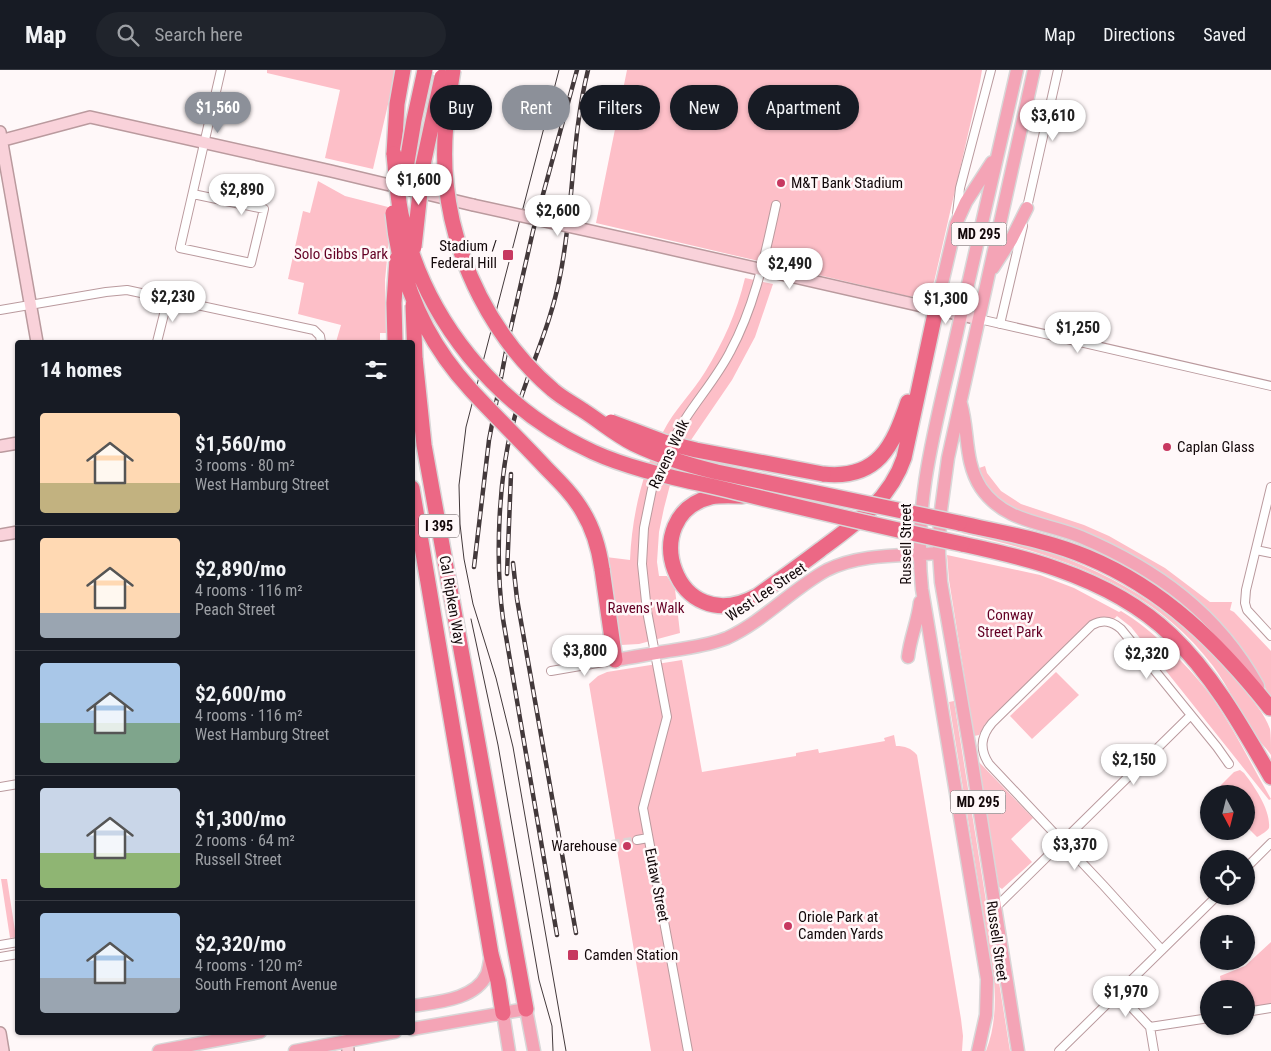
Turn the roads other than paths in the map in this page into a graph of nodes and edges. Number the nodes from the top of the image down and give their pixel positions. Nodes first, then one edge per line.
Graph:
1 (221, 70) edge
2 (403, 70) edge
3 (425, 70) edge
4 (444, 70) edge
5 (453, 70) edge
6 (991, 70) edge
7 (1017, 70) edge
8 (1034, 70) edge
9 (1058, 70) edge
10 (0, 138) edge
11 (204, 142) junction
12 (394, 154) junction
13 (997, 154) junction
14 (193, 194) junction
15 (776, 205) dead end
16 (1027, 208) junction
17 (956, 224) junction
18 (761, 271) junction
19 (988, 276) junction
20 (168, 298) junction
21 (30, 305) junction
22 (936, 309) junction
23 (0, 310) edge
24 (961, 315) junction
25 (979, 319) junction
26 (1000, 324) junction
27 (37, 340) edge
28 (158, 340) edge
29 (321, 340) edge
30 (395, 340) edge
31 (414, 340) edge
32 (927, 349) junction
33 (415, 356) edge
34 (1271, 386) edge
35 (960, 400) junction
36 (584, 411) junction
37 (15, 444) edge
38 (0, 446) edge
39 (1271, 487) edge
40 (761, 498) junction
41 (415, 506) edge
42 (15, 532) edge
43 (0, 535) edge
44 (1256, 550) junction
45 (939, 553) junction
46 (1271, 553) edge
47 (919, 555) junction
48 (922, 589) junction
49 (1271, 636) edge
50 (655, 653) junction
51 (908, 657) dead end
52 (615, 660) junction
53 (551, 671) dead end
54 (1270, 709) edge
55 (1190, 716) junction
56 (1228, 764) dead end
57 (1271, 777) edge
58 (15, 784) edge
59 (0, 787) edge
60 (643, 808) joint
61 (648, 838) junction
62 (637, 840) tunnel mouth
63 (1063, 841) junction
64 (1271, 843) edge
65 (1255, 859) edge
66 (1208, 905) edge
67 (995, 908) junction
68 (15, 942) edge
69 (0, 945) edge
70 (1162, 950) junction
71 (15, 954) edge
72 (491, 954) junction
73 (0, 957) edge
74 (1118, 993) junction
75 (415, 1005) edge
76 (1271, 1008) edge
77 (526, 1009) junction
78 (1255, 1011) edge
79 (503, 1013) junction
80 (1200, 1020) edge
81 (415, 1028) edge
82 (1150, 1028) junction
83 (0, 1033) edge
84 (244, 1035) edge
85 (379, 1035) edge
86 (348, 1041) edge
87 (3, 1051) edge
88 (158, 1051) edge
89 (294, 1051) edge
90 (509, 1051) edge
91 (534, 1051) edge
92 (688, 1051) edge
93 (978, 1051) edge
94 (1018, 1051) edge
95 (1059, 1051) edge
96 (1154, 1051) edge

1 - 11 street
2 - 12 highway
3 - 30 highway, bridge
4 - 31 highway, Cal Ripken Way / I 395, bridge
5 - 36 highway, bridge
6 - 17 street
7 - 13 main road, Russell Street / MD 295
8 - 19 main road, Russell Street / MD 295
9 - 16 street
10 - 11 street
10 - 21 street
11 - 14 street
11 - 18 street, bridge
12 - 40 highway, bridge
12 - 52 highway, bridge
13 - 17 main road
13 - 24 main road, Russell Street / MD 295
14 - 14 street
15 - 18 street, Ravens Walk
16 - 19 main road
16 - 26 street
17 - 22 main road
18 - 22 street
18 - 50 street, Ravens Walk
19 - 25 main road, Russell Street / MD 295
20 - 21 street
20 - 28 street
20 - 29 street
21 - 23 street
21 - 27 street
22 - 24 street
22 - 32 highway
24 - 25 street
24 - 47 main road, Russell Street / MD 295
25 - 26 street
25 - 35 main road, Russell Street / MD 295
26 - 34 street
32 - 36 highway, bridge
32 - 40 highway, bridge
33 - 77 highway, Cal Ripken Way / I 395, bridge
35 - 45 main road, Russell Street / MD 295
35 - 54 main road
36 - 54 highway, bridge
37 - 38 street
39 - 44 street
40 - 57 highway, bridge
41 - 72 highway, Cal Ripken Way / I 395
42 - 43 street
44 - 46 street
44 - 49 street
45 - 47 main road, West Lee Street
45 - 67 main road, Russell Street / MD 295
47 - 48 main road, Russell Street / MD 295
47 - 50 main road, West Lee Street
48 - 51 main road
48 - 93 main road, Russell Street / MD 295
50 - 52 main road, West Lee Street
50 - 60 street, Ravens Walk
52 - 53 street, West Lee Street
55 - 56 street
55 - 63 street
55 - 63 street
58 - 59 street
60 - 61 street, Eutaw Street
61 - 62 street
61 - 92 street, Eutaw Street
63 - 67 street
63 - 70 street
64 - 65 street
66 - 70 street
67 - 94 main road, Russell Street / MD 295
68 - 69 street
70 - 74 street
71 - 73 street
72 - 75 main road
72 - 79 highway, Cal Ripken Way / I 395
74 - 82 street
74 - 95 street
76 - 78 street
77 - 79 main road
77 - 91 main road, I 395
79 - 81 main road
79 - 90 main road, I 395
80 - 82 street
82 - 96 street
83 - 87 street
84 - 88 main road
85 - 86 main road
86 - 89 main road

